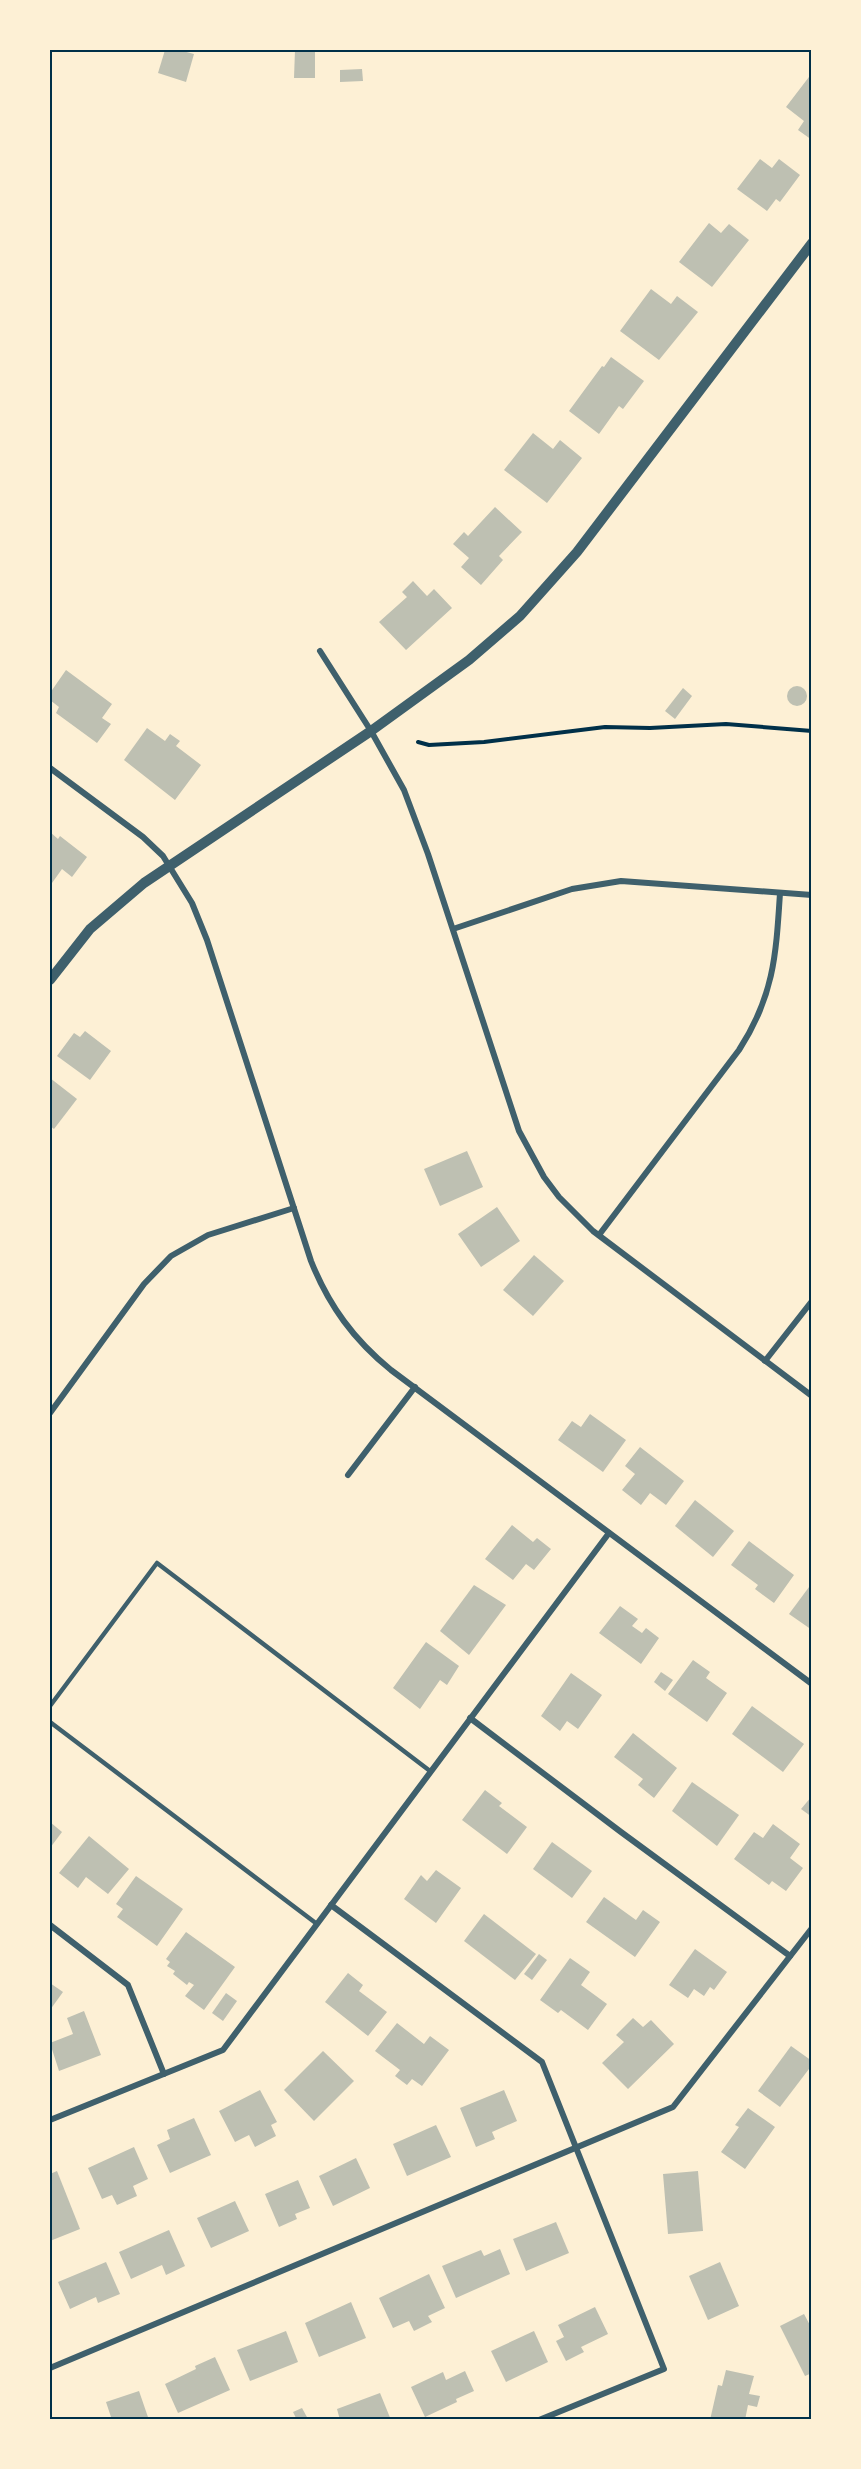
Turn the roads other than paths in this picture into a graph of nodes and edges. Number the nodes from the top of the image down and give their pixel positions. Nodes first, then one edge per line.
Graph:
1 (812, 243) edge
2 (320, 651) dead end
3 (371, 731) junction
4 (50, 768) edge
5 (169, 865) junction
6 (780, 892) junction
7 (812, 895) edge
8 (453, 928) junction
9 (50, 981) edge
10 (294, 1208) junction
11 (599, 1235) junction
12 (812, 1300) edge
13 (765, 1361) junction
14 (415, 1387) junction
15 (812, 1396) edge
16 (50, 1413) edge
17 (348, 1475) dead end
18 (609, 1533) junction
19 (812, 1684) edge
20 (50, 1706) edge
21 (470, 1718) junction
22 (50, 1722) edge
23 (430, 1772) junction
24 (331, 1905) junction
25 (317, 1924) junction
26 (50, 1925) edge
27 (812, 1928) edge
28 (790, 1956) junction
29 (164, 2074) junction
30 (50, 2120) edge
31 (575, 2147) junction
32 (50, 2368) edge
33 (539, 2420) edge

1 - 3 street
2 - 3 street
3 - 5 street
3 - 8 street
4 - 5 street
5 - 9 street
5 - 10 street
6 - 7 street
6 - 8 street
6 - 11 street
8 - 11 street
10 - 14 street
10 - 16 street
11 - 13 street
12 - 13 street
13 - 15 street
14 - 17 street
14 - 18 street
18 - 19 street
18 - 21 street
20 - 23 lane
21 - 23 street
21 - 28 street
22 - 25 lane
23 - 24 street
24 - 25 street
24 - 31 street
25 - 29 street
26 - 29 street
27 - 28 street
28 - 31 street
29 - 30 street
31 - 32 street
31 - 33 street

